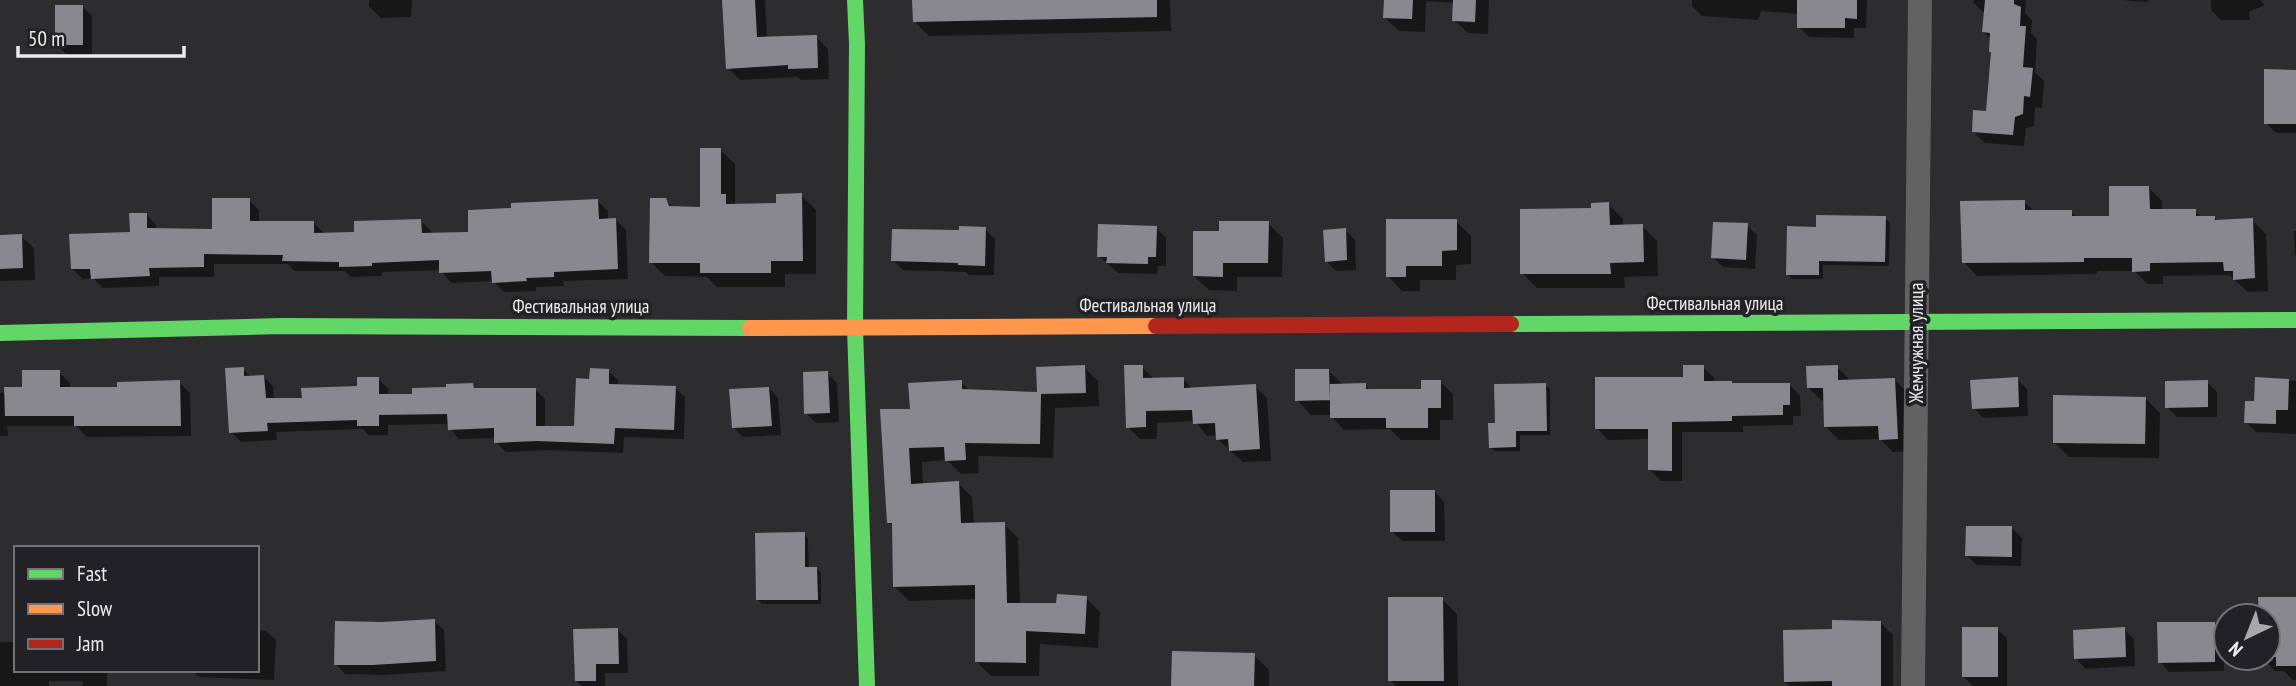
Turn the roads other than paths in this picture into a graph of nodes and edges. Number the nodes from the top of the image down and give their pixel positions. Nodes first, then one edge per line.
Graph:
1 (855, 0) edge
2 (1920, 0) edge
3 (2296, 320) edge
4 (1916, 323) junction
5 (855, 328) junction
6 (0, 333) edge
7 (867, 686) edge
8 (1913, 686) edge

1 - 5 street
2 - 4 street, Жемчужная улица
3 - 4 street, Фестивальная улица
4 - 5 street, Фестивальная улица
4 - 8 street, Жемчужная улица
5 - 6 street, Фестивальная улица
5 - 7 street

